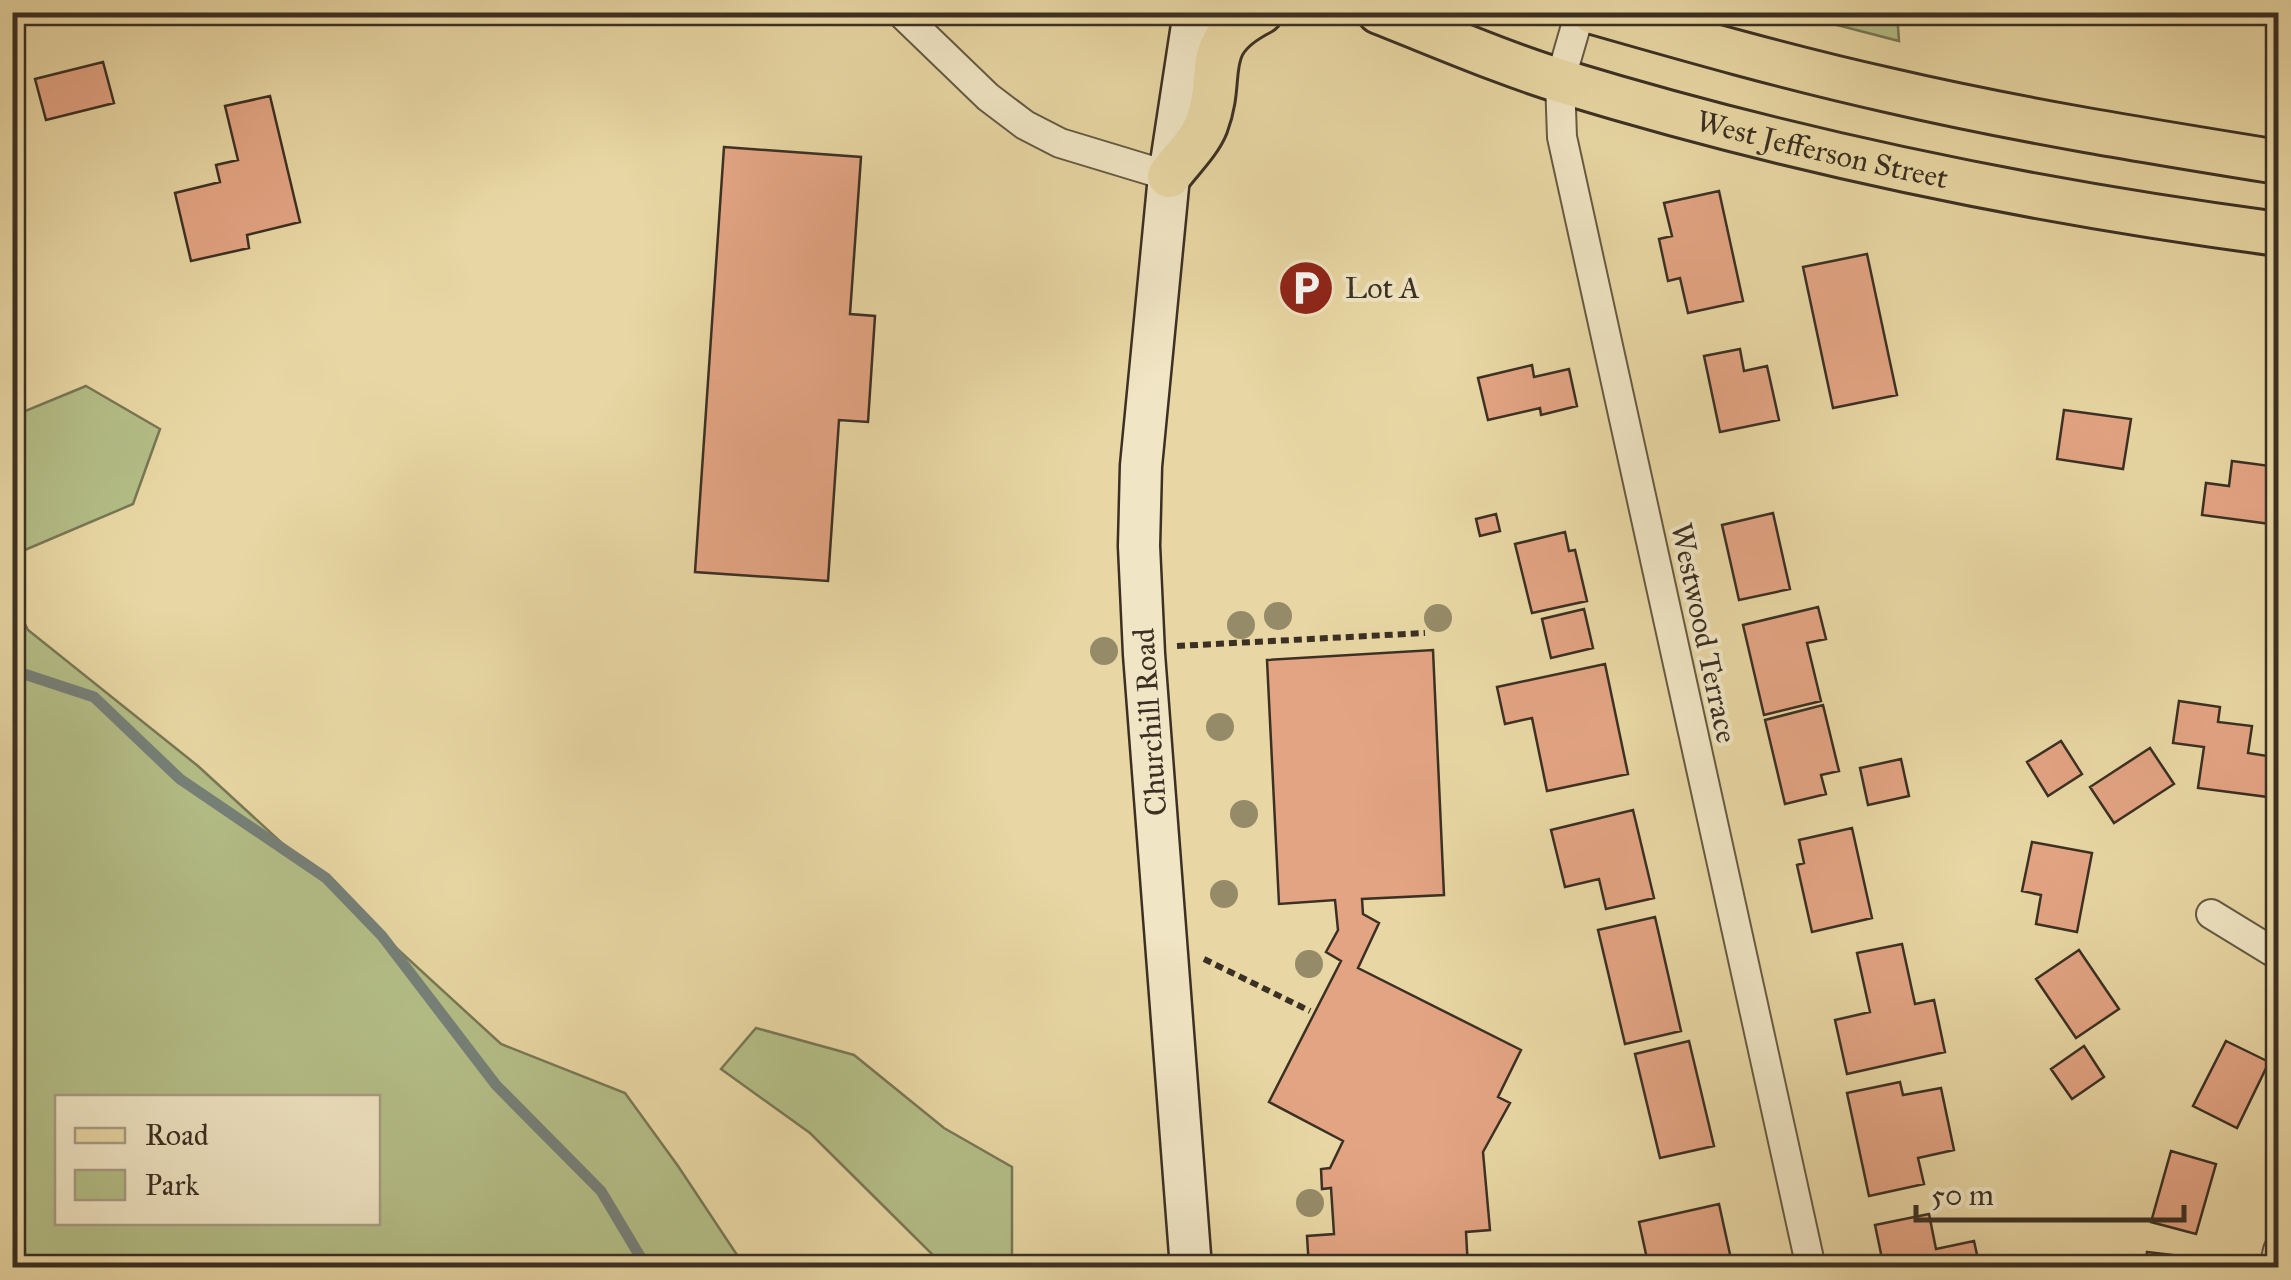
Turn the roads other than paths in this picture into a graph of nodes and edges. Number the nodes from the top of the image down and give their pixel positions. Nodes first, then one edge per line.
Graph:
1 (900, 12) edge
2 (1194, 12) edge
3 (1261, 12) edge
4 (1379, 12) edge
5 (1580, 12) edge
6 (1593, 12) edge
7 (1560, 81) junction
8 (2278, 162) edge
9 (1169, 176) junction
10 (2278, 234) edge
11 (2211, 914) dead end
12 (2278, 955) edge
13 (2278, 1250) edge
14 (1191, 1268) edge
15 (1812, 1268) edge
16 (2274, 1268) edge

1 - 9 street
2 - 9 street, Churchill Road
3 - 9 main road
4 - 7 main road, West Jefferson Street
5 - 7 street, Westwood Terrace
6 - 8 main road
7 - 10 main road, West Jefferson Street
7 - 15 street, Westwood Terrace
9 - 14 street, Churchill Road
11 - 12 street
13 - 16 street

